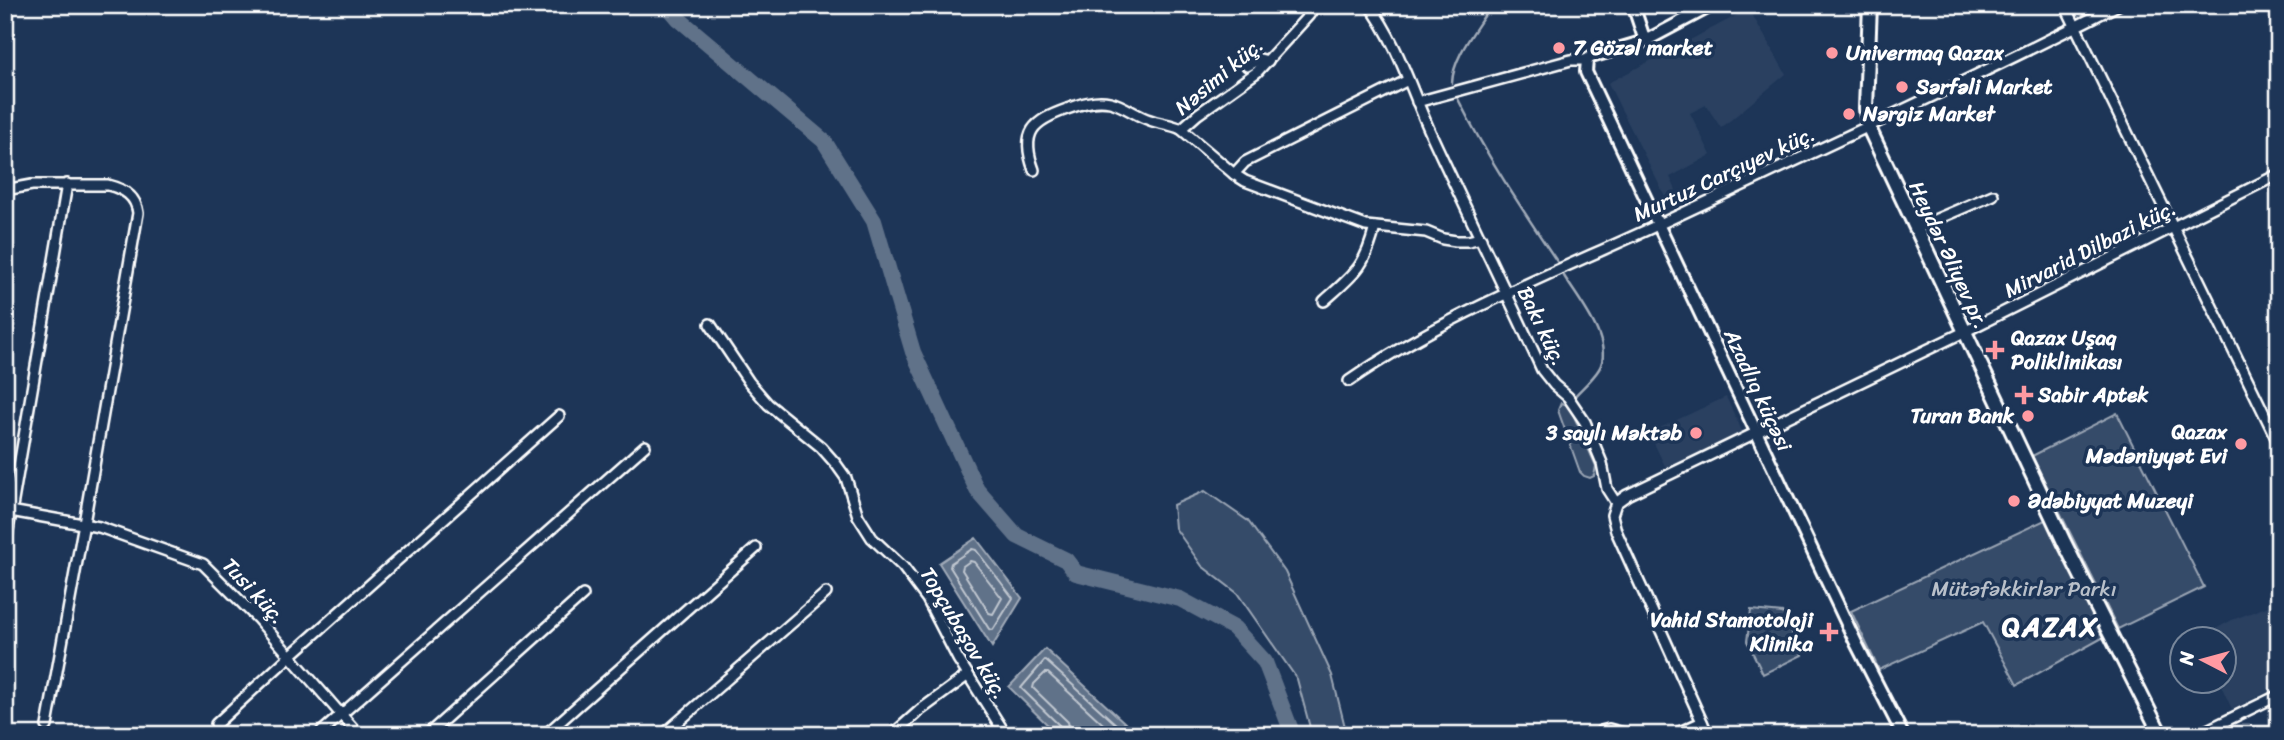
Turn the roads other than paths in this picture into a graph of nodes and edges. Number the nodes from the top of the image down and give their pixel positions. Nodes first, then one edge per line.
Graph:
1 (1315, 5) edge
2 (1369, 5) edge
3 (1633, 5) edge
4 (1713, 5) edge
5 (1870, 5) edge
6 (2065, 5) edge
7 (2118, 5) edge
8 (2075, 27) junction
9 (1645, 41) junction
10 (1587, 60) junction
11 (1268, 61) junction
12 (1247, 66) dead end
13 (1408, 80) junction
14 (1417, 102) junction
15 (1868, 126) junction
16 (1181, 129) junction
17 (1034, 170) dead end
18 (1234, 174) junction
19 (2279, 174) edge
20 (67, 184) junction
21 (5, 190) edge
22 (1993, 195) dead end
23 (1659, 224) junction
24 (1375, 228) junction
25 (1916, 228) junction
26 (2172, 228) junction
27 (1480, 237) junction
28 (1507, 293) junction
29 (1324, 301) dead end
30 (710, 324) dead end
31 (1964, 332) junction
32 (1349, 381) dead end
33 (559, 416) dead end
34 (1757, 433) junction
35 (2278, 439) edge
36 (645, 446) dead end
37 (1616, 503) junction
38 (8, 511) edge
39 (84, 523) junction
40 (5, 548) edge
41 (757, 548) dead end
42 (826, 593) dead end
43 (583, 595) dead end
44 (290, 656) junction
45 (968, 675) junction
46 (2279, 695) edge
47 (341, 714) junction
48 (1702, 722) junction
49 (216, 724) dead end
50 (47, 726) dead end
51 (318, 735) edge
52 (359, 735) edge
53 (427, 735) edge
54 (545, 735) edge
55 (663, 735) edge
56 (892, 735) edge
57 (1006, 735) edge
58 (1599, 735) edge
59 (1631, 735) edge
60 (1673, 735) edge
61 (1708, 735) edge
62 (1903, 735) edge
63 (2161, 735) edge
64 (2197, 735) edge

1 - 11 street, Nəsimi küç.
2 - 13 street, Bakı küç.
3 - 9 street
4 - 9 street
5 - 15 main road, Heydər Əliyev pr.
6 - 8 street
7 - 8 street, Murtuz Carçıyev küç.
8 - 15 street, Murtuz Carçıyev küç.
8 - 26 street
9 - 10 street
10 - 14 street
10 - 23 street, Azadlıq küçəsi
11 - 12 street
11 - 16 street, Nəsimi küç.
13 - 14 street, Bakı küç.
13 - 18 street
14 - 27 street, Bakı küç.
15 - 23 street, Murtuz Carçıyev küç.
15 - 25 main road, Heydər Əliyev pr.
16 - 17 street
16 - 18 street, Nəsimi küç.
18 - 24 street, Nəsimi küç.
19 - 26 street, Mirvarid Dilbazi küç.
20 - 21 street
20 - 38 street
20 - 39 street
22 - 25 street
23 - 28 street, Murtuz Carçıyev küç.
23 - 34 street, Azadlıq küçəsi
24 - 27 street, Nəsimi küç.
24 - 29 street
25 - 31 main road, Heydər Əliyev pr.
26 - 31 street, Mirvarid Dilbazi küç.
26 - 35 street
27 - 28 street, Bakı küç.
28 - 32 street, Murtuz Carçıyev küç.
28 - 37 street, Bakı küç.
30 - 45 street, Topçubaşov küç.
31 - 34 street, Mirvarid Dilbazi küç.
31 - 63 main road, Heydər Əliyev pr.
33 - 44 street
34 - 37 street, Mirvarid Dilbazi küç.
34 - 62 street, Azadlıq küçəsi
36 - 47 street
37 - 48 street, Bakı küç.
38 - 39 street, Tusi küç.
38 - 40 street
39 - 44 street, Tusi küç.
39 - 50 street
41 - 54 street
42 - 55 street
43 - 53 street
44 - 47 street, Tusi küç.
44 - 49 street
45 - 56 street
45 - 57 street, Topçubaşov küç.
46 - 64 street
47 - 51 street
47 - 52 street, Tusi küç.
48 - 60 street
48 - 61 street, Bakı küç.
58 - 59 street

